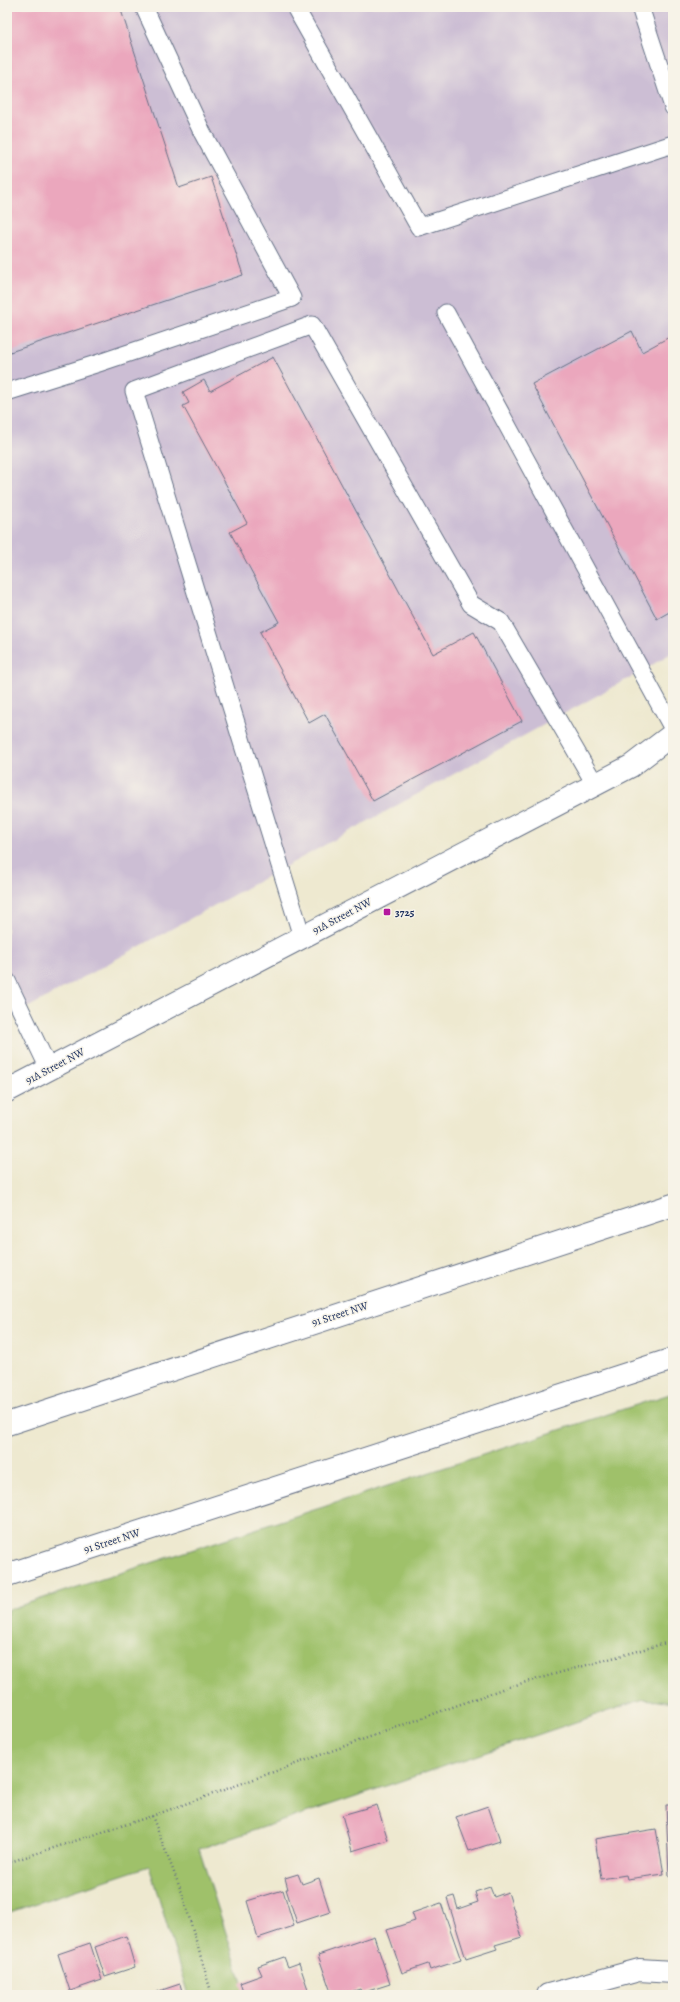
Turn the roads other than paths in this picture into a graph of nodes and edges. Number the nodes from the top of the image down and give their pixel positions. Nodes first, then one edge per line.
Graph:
1 (144, 7) edge
2 (295, 7) edge
3 (640, 7) edge
4 (673, 107) edge
5 (673, 144) edge
6 (446, 313) dead end
7 (7, 392) edge
8 (673, 728) edge
9 (673, 734) edge
10 (595, 784) junction
11 (302, 937) junction
12 (7, 980) edge
13 (49, 1069) junction
14 (7, 1091) edge
15 (673, 1205) edge
16 (673, 1359) edge
17 (7, 1424) edge
18 (7, 1575) edge
19 (673, 1972) edge
20 (548, 1995) edge

1 - 7 lane
2 - 5 lane
3 - 4 lane
6 - 8 lane
9 - 10 main road, 91A Street NW
10 - 11 main road, 91A Street NW
10 - 11 lane
11 - 13 main road, 91A Street NW
12 - 13 lane
13 - 14 main road, 91A Street NW
15 - 17 main road, 91 Street NW
16 - 18 main road, 91 Street NW
19 - 20 main road

